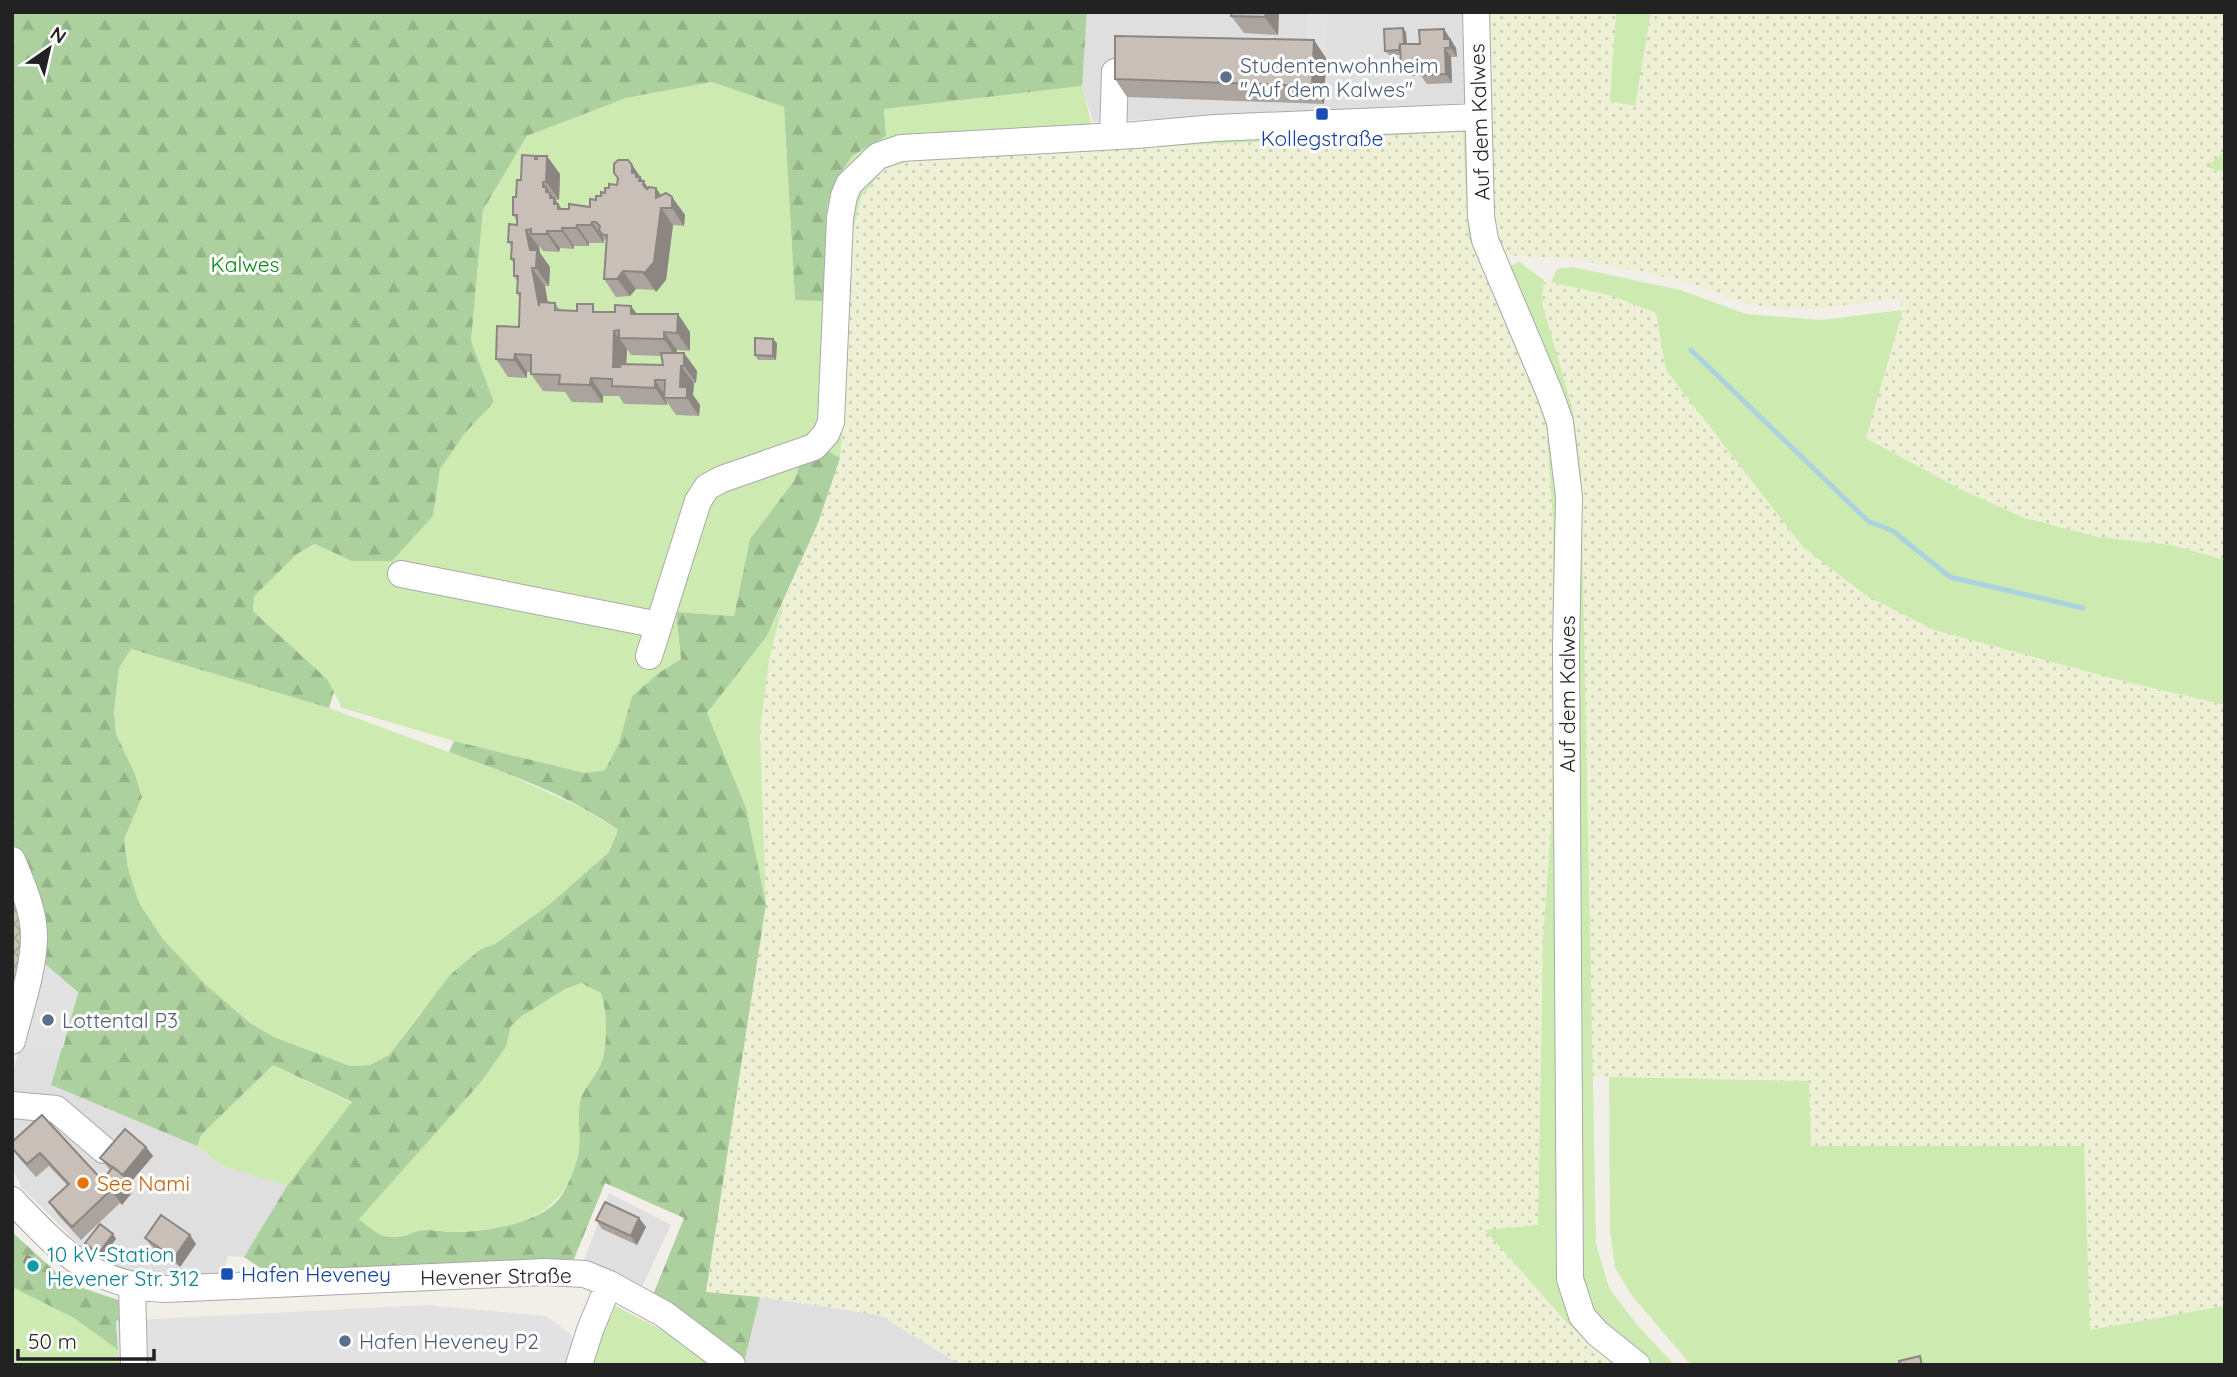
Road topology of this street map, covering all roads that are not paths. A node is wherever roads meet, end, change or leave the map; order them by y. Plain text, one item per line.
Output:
1 (1476, 12) edge
2 (1115, 72) edge
3 (1477, 117) junction
4 (1113, 136) junction
5 (401, 574) dead end
6 (659, 625) junction
7 (649, 656) dead end
8 (12, 860) edge
9 (12, 1041) edge
10 (12, 1105) edge
11 (104, 1150) edge
12 (12, 1200) edge
13 (609, 1284) junction
14 (132, 1285) junction
15 (134, 1365) edge
16 (579, 1365) edge
17 (732, 1365) edge
18 (1637, 1365) edge

1 - 3 street, Auf dem Kalwes
2 - 4 street
3 - 4 street
3 - 18 street, Auf dem Kalwes
4 - 6 street
5 - 6 street
6 - 7 street
8 - 9 street
10 - 11 street
12 - 14 street, Hevener Straße
13 - 14 street, Hevener Straße
13 - 16 street
13 - 17 street, Hevener Straße
14 - 15 street

